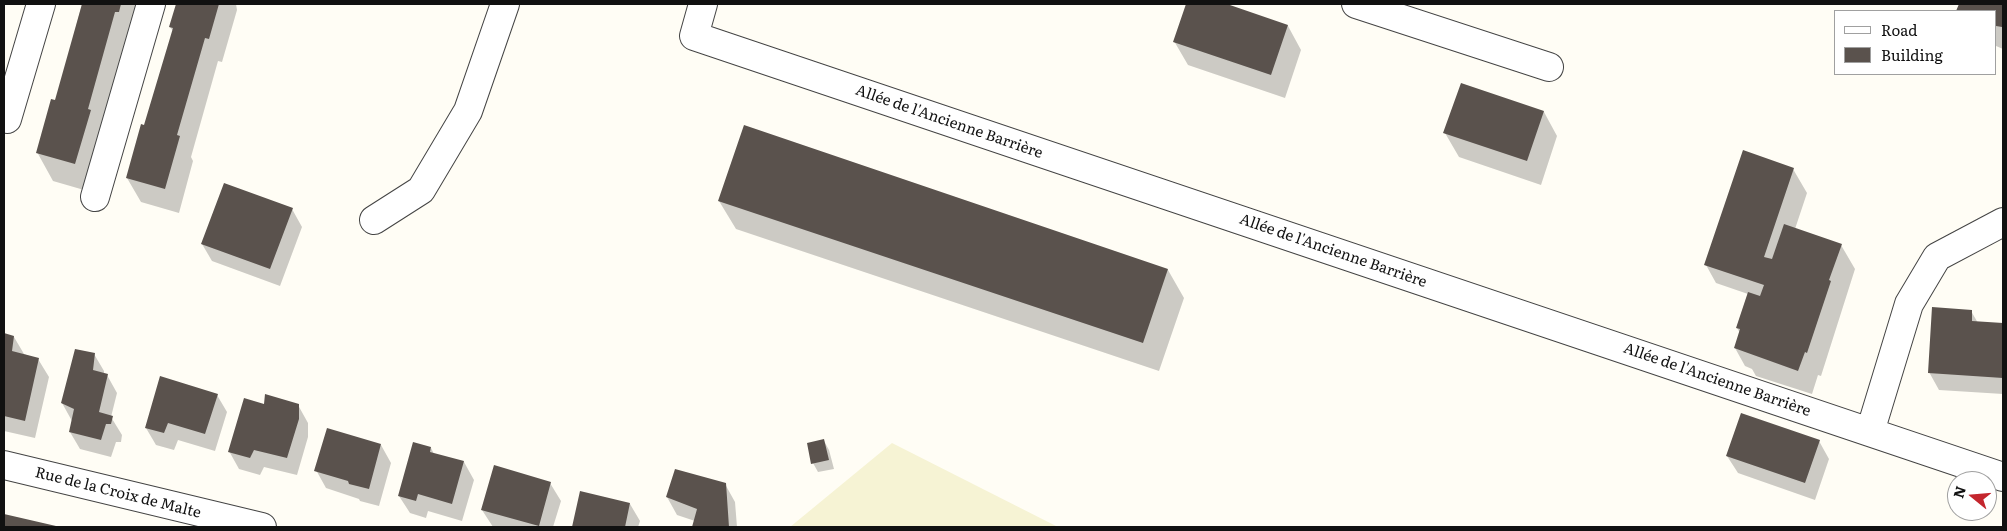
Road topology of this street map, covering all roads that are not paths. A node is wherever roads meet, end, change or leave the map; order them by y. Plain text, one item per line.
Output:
1 (42, 4) edge
2 (151, 4) edge
3 (505, 4) edge
4 (703, 4) edge
5 (1356, 4) edge
6 (1549, 67) dead end
7 (4, 118) edge
8 (95, 198) dead end
9 (374, 220) dead end
10 (2003, 222) edge
11 (1870, 432) junction
12 (4, 465) edge
13 (2003, 476) edge
14 (262, 527) edge

1 - 7 street
2 - 8 street
3 - 9 street
4 - 11 street, Allée de l'Ancienne Barrière
5 - 6 street
10 - 11 street
11 - 13 street, Allée de l'Ancienne Barrière
12 - 14 street, Rue de la Croix de Malte

